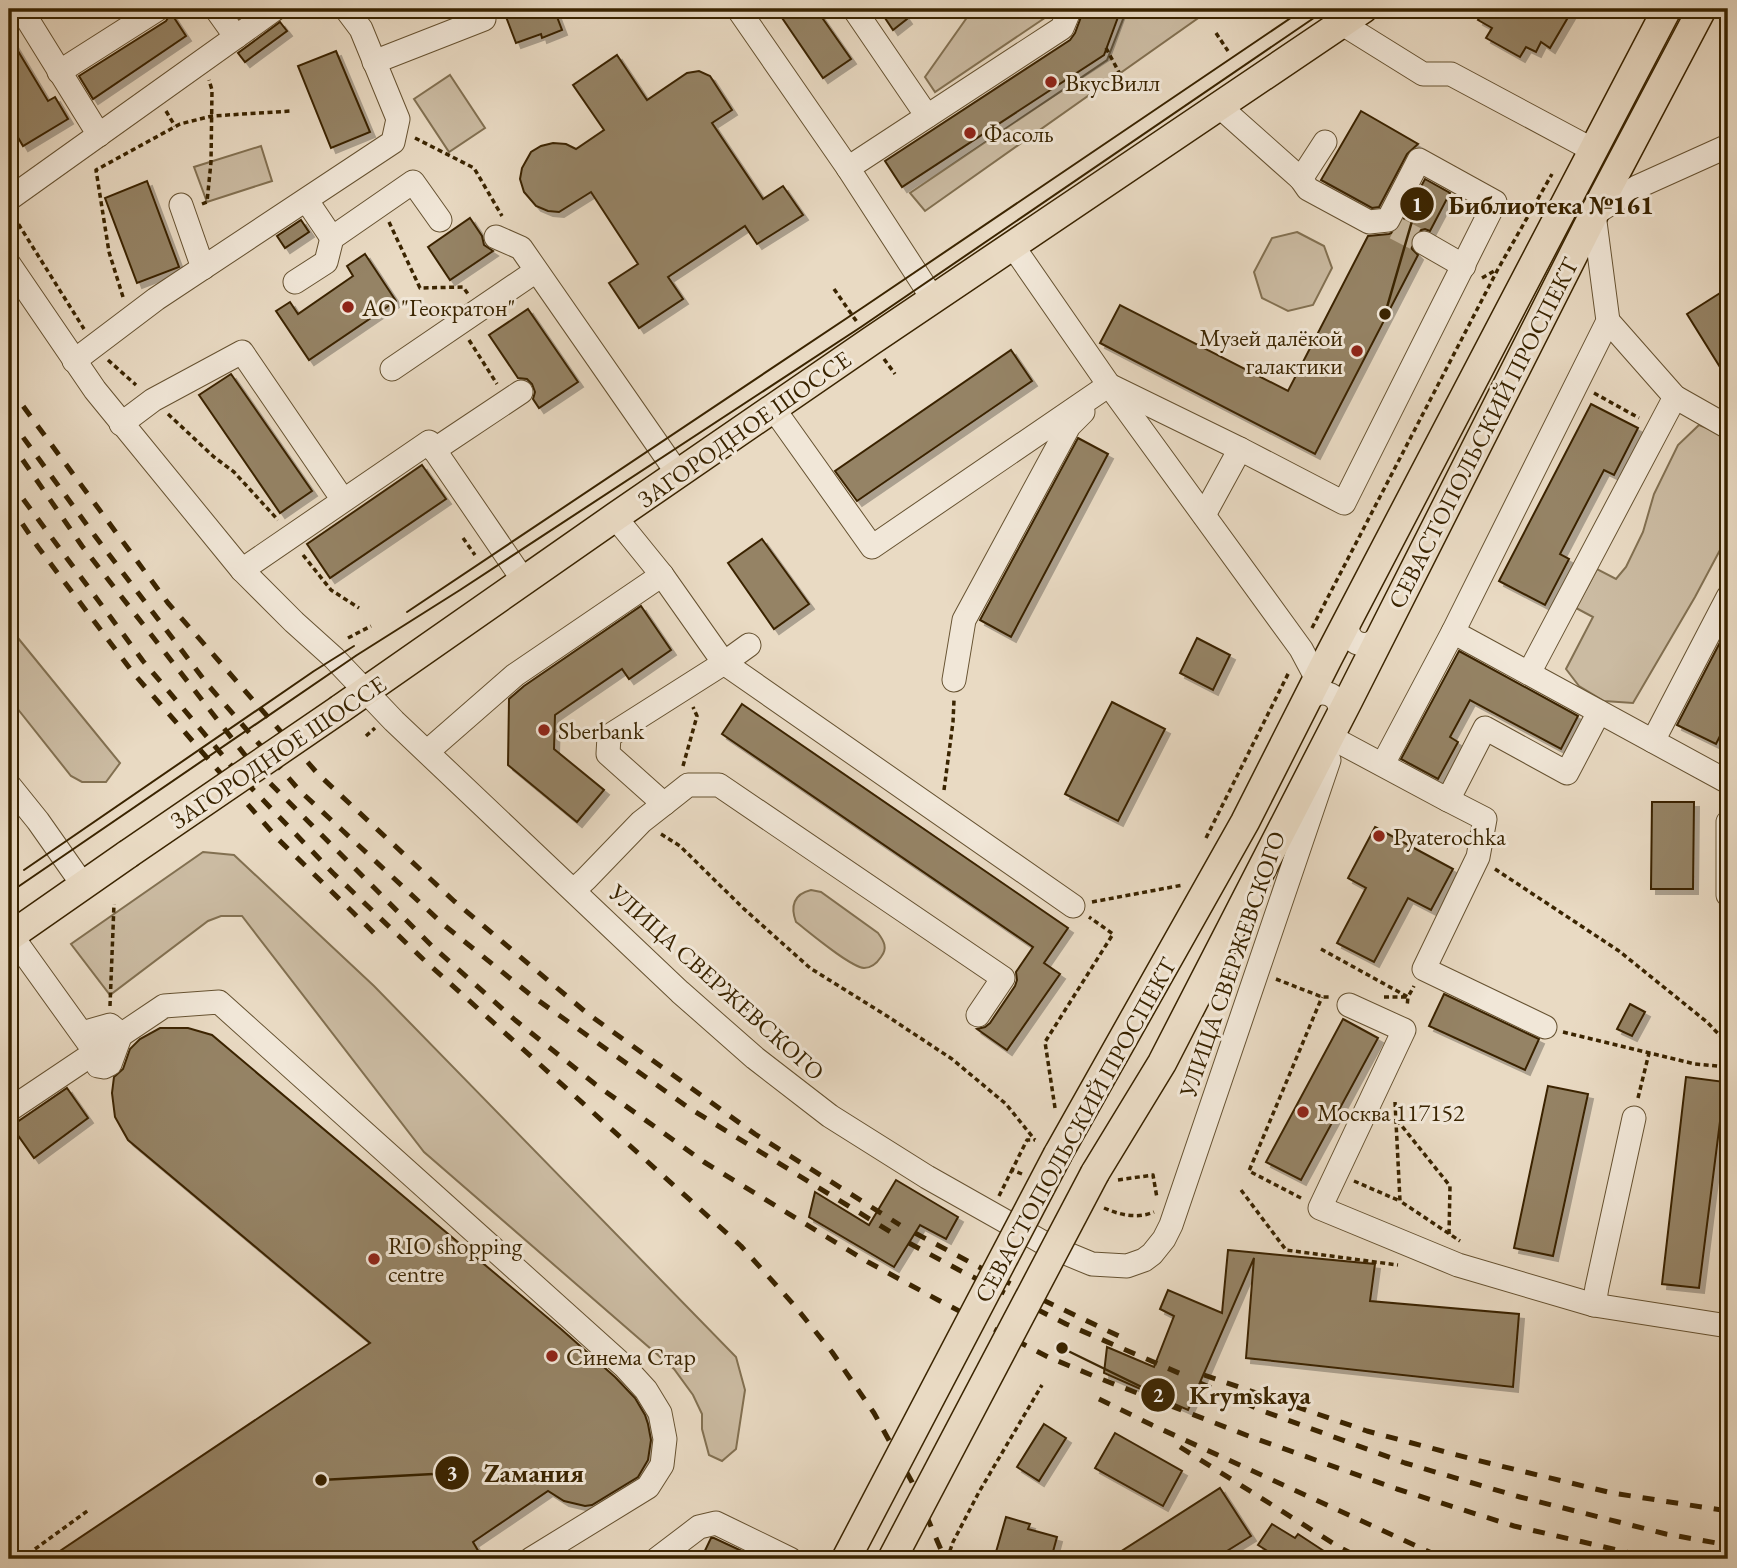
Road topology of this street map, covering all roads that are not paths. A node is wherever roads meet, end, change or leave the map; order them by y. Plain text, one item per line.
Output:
1 (21, 9) edge
2 (158, 9) edge
3 (216, 9) edge
4 (275, 9) edge
5 (346, 9) edge
6 (480, 9) edge
7 (738, 9) edge
8 (854, 9) edge
9 (1070, 9) edge
10 (1667, 9) edge
11 (1702, 9) edge
12 (1347, 15) edge
13 (236, 37) junction
14 (374, 62) junction
15 (60, 72) junction
16 (1219, 106) junction
17 (927, 116) junction
18 (99, 135) junction
19 (1325, 142) dead end
20 (1728, 146) edge
21 (1593, 150) junction
22 (848, 168) junction
23 (1301, 179) junction
24 (9, 199) edge
25 (307, 201) junction
26 (181, 205) dead end
27 (1594, 214) junction
28 (440, 220) dead end
29 (496, 237) dead end
30 (332, 238) junction
31 (1424, 243) tunnel mouth
32 (1012, 245) junction
33 (9, 264) edge
34 (1464, 266) junction
35 (203, 268) junction
36 (536, 271) junction
37 (295, 282) dead end
38 (933, 299) junction
39 (1608, 321) junction
40 (74, 361) junction
41 (392, 369) dead end
42 (1110, 385) junction
43 (514, 397) road end
44 (1675, 397) junction
45 (773, 408) junction
46 (121, 424) junction
47 (1728, 427) edge
48 (1240, 449) junction
49 (434, 450) junction
50 (678, 474) junction
51 (344, 500) junction
52 (1204, 515) junction
53 (615, 517) junction
54 (242, 570) junction
55 (662, 575) junction
56 (524, 581) junction
57 (1728, 597) edge
58 (1349, 619) junction
59 (1453, 632) junction
60 (1381, 635) junction
61 (749, 645) dead end
62 (724, 663) junction
63 (1529, 673) junction
64 (954, 680) road end
65 (1312, 691) junction
66 (367, 692) junction
67 (1599, 712) junction
68 (1341, 720) junction
69 (1653, 741) junction
70 (428, 751) junction
71 (1383, 764) junction
72 (1728, 782) edge
73 (9, 785) edge
74 (1448, 800) junction
75 (664, 804) junction
76 (1728, 822) edge
77 (83, 885) junction
78 (574, 890) junction
79 (1728, 895) edge
80 (1073, 906) road end
81 (10, 936) edge
82 (1349, 1004) dead end
83 (978, 1015) dead end
84 (1545, 1027) road end
85 (82, 1033) junction
86 (121, 1034) junction
87 (95, 1052) junction
88 (9, 1110) edge
89 (1634, 1118) road end
90 (1594, 1305) junction
91 (1728, 1326) edge
92 (699, 1527) junction
93 (531, 1559) edge
94 (657, 1559) edge
95 (683, 1559) edge
96 (789, 1559) edge
97 (846, 1559) edge
98 (892, 1559) edge

1 - 15 street
2 - 15 street
3 - 13 street
4 - 13 street
5 - 14 street
6 - 14 street
7 - 22 street
8 - 17 street
9 - 17 street
10 - 21 main road, СЕВАСТОПОЛЬСКИЙ ПРОСПЕКТ
11 - 27 main road, СЕВАСТОПОЛЬСКИЙ ПРОСПЕКТ
12 - 16 main road, ЗАГОРОДНОЕ ШОССЕ
12 - 21 street
13 - 18 street
14 - 25 street
15 - 18 street
16 - 23 street
16 - 32 main road, ЗАГОРОДНОЕ ШОССЕ
17 - 22 street
18 - 24 street
19 - 23 street
20 - 27 street
21 - 58 main road, СЕВАСТОПОЛЬСКИЙ ПРОСПЕКТ
22 - 38 street
23 - 34 street
25 - 30 street
25 - 35 street
26 - 35 street
27 - 39 street
27 - 60 main road, СЕВАСТОПОЛЬСКИЙ ПРОСПЕКТ
28 - 30 street
29 - 36 street
30 - 37 street
31 - 34 street
32 - 38 main road, ЗАГОРОДНОЕ ШОССЕ
32 - 42 street
33 - 40 street, УЛИЦА СВЕРЖЕВСКОГО
34 - 48 street
35 - 40 street
36 - 41 street
36 - 50 street
38 - 45 main road, ЗАГОРОДНОЕ ШОССЕ
39 - 44 street
39 - 59 street
40 - 46 street, УЛИЦА СВЕРЖЕВСКОГО
42 - 45 street
42 - 48 street
42 - 52 street
42 - 64 street
43 - 49 street
44 - 47 street
44 - 63 street
45 - 50 main road, ЗАГОРОДНОЕ ШОССЕ
46 - 51 street
46 - 54 street, УЛИЦА СВЕРЖЕВСКОГО
48 - 52 street
49 - 51 street
49 - 56 street
50 - 53 main road, ЗАГОРОДНОЕ ШОССЕ
51 - 54 street
52 - 65 street
53 - 55 street
53 - 56 main road, ЗАГОРОДНОЕ ШОССЕ
54 - 66 street, УЛИЦА СВЕРЖЕВСКОГО
55 - 62 street
55 - 70 street
56 - 66 main road, ЗАГОРОДНОЕ ШОССЕ
57 - 69 street
58 - 60 street, СЕВАСТОПОЛЬСКИЙ ПРОСПЕКТ
58 - 65 main road, СЕВАСТОПОЛЬСКИЙ ПРОСПЕКТ
59 - 63 street
59 - 71 street
60 - 68 main road, СЕВАСТОПОЛЬСКИЙ ПРОСПЕКТ
61 - 62 street
62 - 75 street
62 - 80 street
63 - 67 street
65 - 68 street
65 - 97 main road, СЕВАСТОПОЛЬСКИЙ ПРОСПЕКТ, bridge
66 - 70 street, УЛИЦА СВЕРЖЕВСКОГО
66 - 77 main road, ЗАГОРОДНОЕ ШОССЕ, bridge
67 - 69 street
67 - 74 street
68 - 71 street
68 - 78 street, УЛИЦА СВЕРЖЕВСКОГО
68 - 98 main road, СЕВАСТОПОЛЬСКИЙ ПРОСПЕКТ, bridge
69 - 72 street
70 - 78 street, УЛИЦА СВЕРЖЕВСКОГО
71 - 74 street
73 - 77 street
74 - 84 street
75 - 78 street
75 - 83 street
76 - 79 street
77 - 81 main road, ЗАГОРОДНОЕ ШОССЕ
81 - 85 street
82 - 90 street
85 - 86 street
85 - 87 street
86 - 87 street
86 - 93 street
87 - 88 street
89 - 90 street
90 - 91 street
92 - 94 street
92 - 95 street
92 - 96 street

